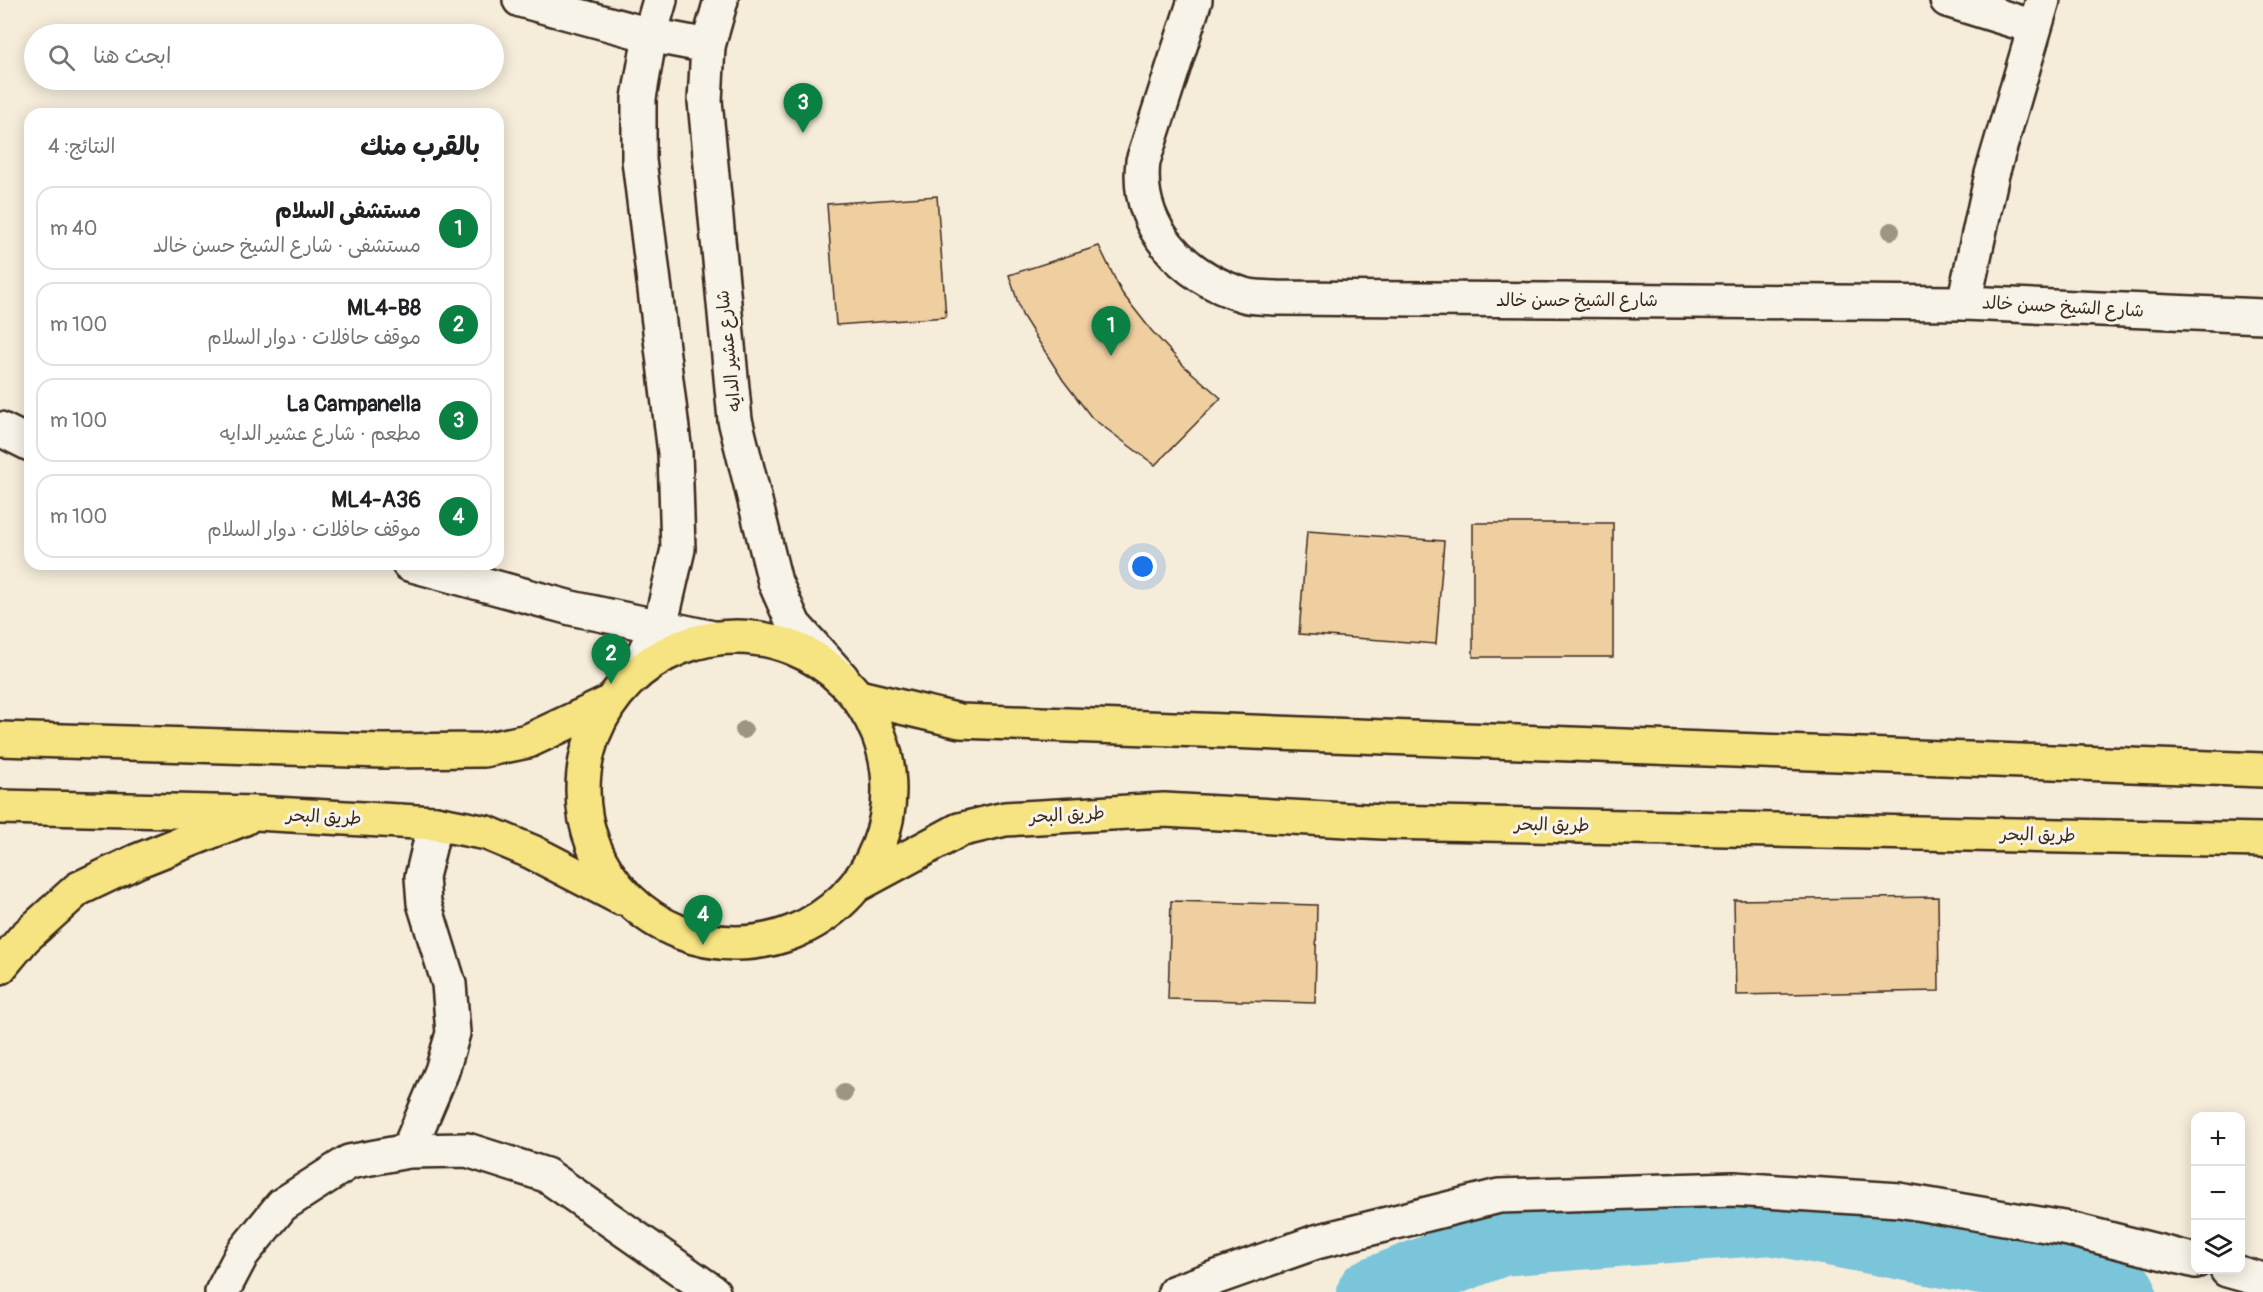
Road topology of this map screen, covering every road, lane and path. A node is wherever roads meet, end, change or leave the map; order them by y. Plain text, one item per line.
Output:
1 (520, 0) edge
2 (660, 0) edge
3 (721, 0) edge
4 (1195, 0) edge
5 (1947, 0) edge
6 (2038, 14) edge
7 (650, 35) junction
8 (708, 46) junction
9 (1964, 303) junction
10 (2263, 316) edge
11 (0, 429) edge
12 (24, 441) edge
13 (431, 570) edge
14 (658, 626) junction
15 (713, 638) junction
16 (633, 676) junction
17 (850, 688) junction
18 (609, 703) junction
19 (0, 739) edge
20 (2263, 770) edge
21 (0, 807) edge
22 (256, 813) junction
23 (435, 823) junction
24 (2263, 840) edge
25 (857, 885) junction
26 (631, 903) junction
27 (0, 967) edge
28 (408, 1151) junction
29 (2191, 1260) edge
30 (2243, 1274) edge
31 (2263, 1280) edge
32 (222, 1292) edge
33 (713, 1292) edge
34 (1175, 1292) edge

1 - 7 street
2 - 7 street
3 - 8 street, شارع عشير الدايه
4 - 9 street, شارع الشيخ حسن خالد
5 - 6 street
6 - 9 street
7 - 8 street
7 - 14 street
8 - 17 street, شارع عشير الدايه
9 - 10 street, شارع الشيخ حسن خالد
11 - 12 street
13 - 14 street
14 - 15 street
14 - 16 street
15 - 16 highway
15 - 17 highway
16 - 18 highway
17 - 20 highway
17 - 25 highway
18 - 19 highway
18 - 26 highway
21 - 22 highway, طريق البحر
22 - 23 highway, طريق البحر
22 - 27 highway
23 - 26 highway, طريق البحر
23 - 28 street
24 - 25 highway, طريق البحر
25 - 26 highway
28 - 32 street
28 - 33 street
29 - 34 street
30 - 31 street

